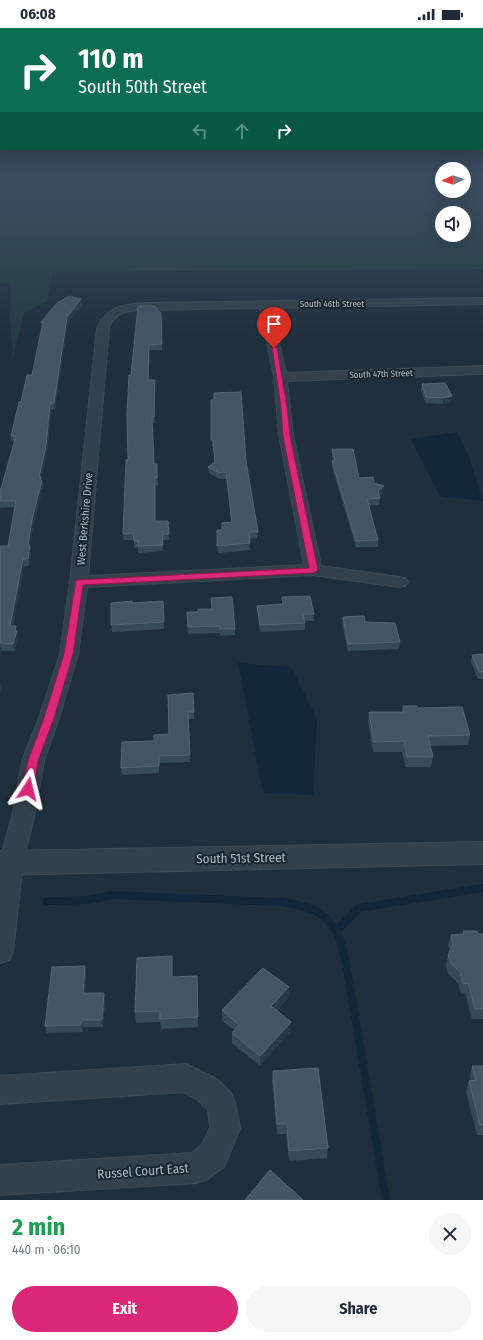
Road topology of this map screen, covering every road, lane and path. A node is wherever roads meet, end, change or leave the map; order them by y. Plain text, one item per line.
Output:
1 (483, 301) edge
2 (265, 304) junction
3 (111, 314) joint
4 (483, 370) edge
5 (280, 377) junction
6 (314, 570) junction
7 (79, 582) junction
8 (399, 582) dead end
9 (483, 854) edge
10 (6, 863) edge
11 (0, 952) edge
12 (0, 1090) edge
13 (0, 1180) edge

1 - 2 street, South 46th Street
2 - 3 street, South 46th Street
2 - 5 street
3 - 7 street, West Berkshire Drive
4 - 5 street, South 47th Street
5 - 6 street
6 - 7 street
6 - 8 street
7 - 10 street, West Berkshire Drive
9 - 10 street, South 51st Street
10 - 11 street, West Berkshire Drive
12 - 13 street, Russel Court East

